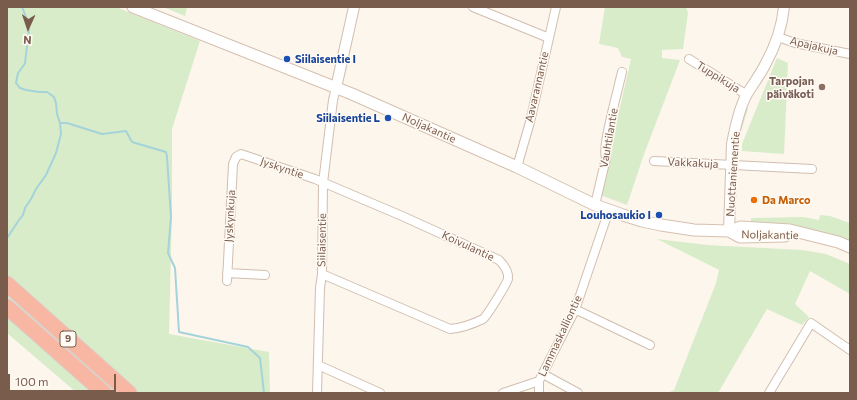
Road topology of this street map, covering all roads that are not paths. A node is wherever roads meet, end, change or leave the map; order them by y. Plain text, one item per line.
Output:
1 (133, 7) edge
2 (354, 7) edge
3 (473, 7) edge
4 (556, 7) edge
5 (784, 7) edge
6 (778, 37) junction
7 (549, 38) junction
8 (850, 54) edge
9 (689, 59) dead end
10 (622, 72) dead end
11 (336, 88) junction
12 (746, 94) junction
13 (241, 154) joint
14 (654, 161) dead end
15 (732, 166) junction
16 (517, 167) junction
17 (812, 169) dead end
18 (323, 183) junction
19 (595, 205) junction
20 (609, 210) junction
21 (729, 231) junction
22 (850, 247) edge
23 (322, 274) junction
24 (265, 275) dead end
25 (7, 284) edge
26 (7, 307) edge
27 (575, 310) junction
28 (650, 345) dead end
29 (850, 350) edge
30 (318, 365) junction
31 (541, 377) junction
32 (104, 393) edge
33 (129, 393) edge
34 (317, 393) edge
35 (380, 393) edge
36 (503, 393) edge
37 (539, 393) edge
38 (578, 393) edge
39 (769, 393) edge

1 - 11 main road, Noljakantie
2 - 11 street
3 - 7 street
4 - 7 street, Aavarannantie
5 - 6 street, Nuottaniementie
6 - 8 street, Apajakuja
6 - 12 street, Nuottaniementie
7 - 16 street, Aavarannantie
9 - 12 street, Tuppikuja
10 - 19 street, Vauhtilantie
11 - 16 main road, Noljakantie
11 - 18 street, Siilaisentie
12 - 15 street, Nuottaniementie
13 - 18 street, Jyskyntie
13 - 24 street, Jyskynkuja
14 - 15 street, Vakkakuja
15 - 17 street, Vakkakuja
15 - 21 street, Nuottaniementie
16 - 19 main road, Noljakantie
18 - 23 street, Siilaisentie
18 - 23 street, Koivulantie
19 - 20 main road, Noljakantie
20 - 21 main road, Noljakantie
20 - 27 street, Lammaskalliontie
21 - 22 main road, Noljakantie
23 - 30 street, Siilaisentie
25 - 33 highway, 9
26 - 32 highway, 9
27 - 28 street
27 - 31 street, Lammaskalliontie
29 - 39 street
30 - 34 street, Siilaisentie
30 - 35 street
31 - 36 street, Lammaskalliontie
31 - 37 street
31 - 38 street

